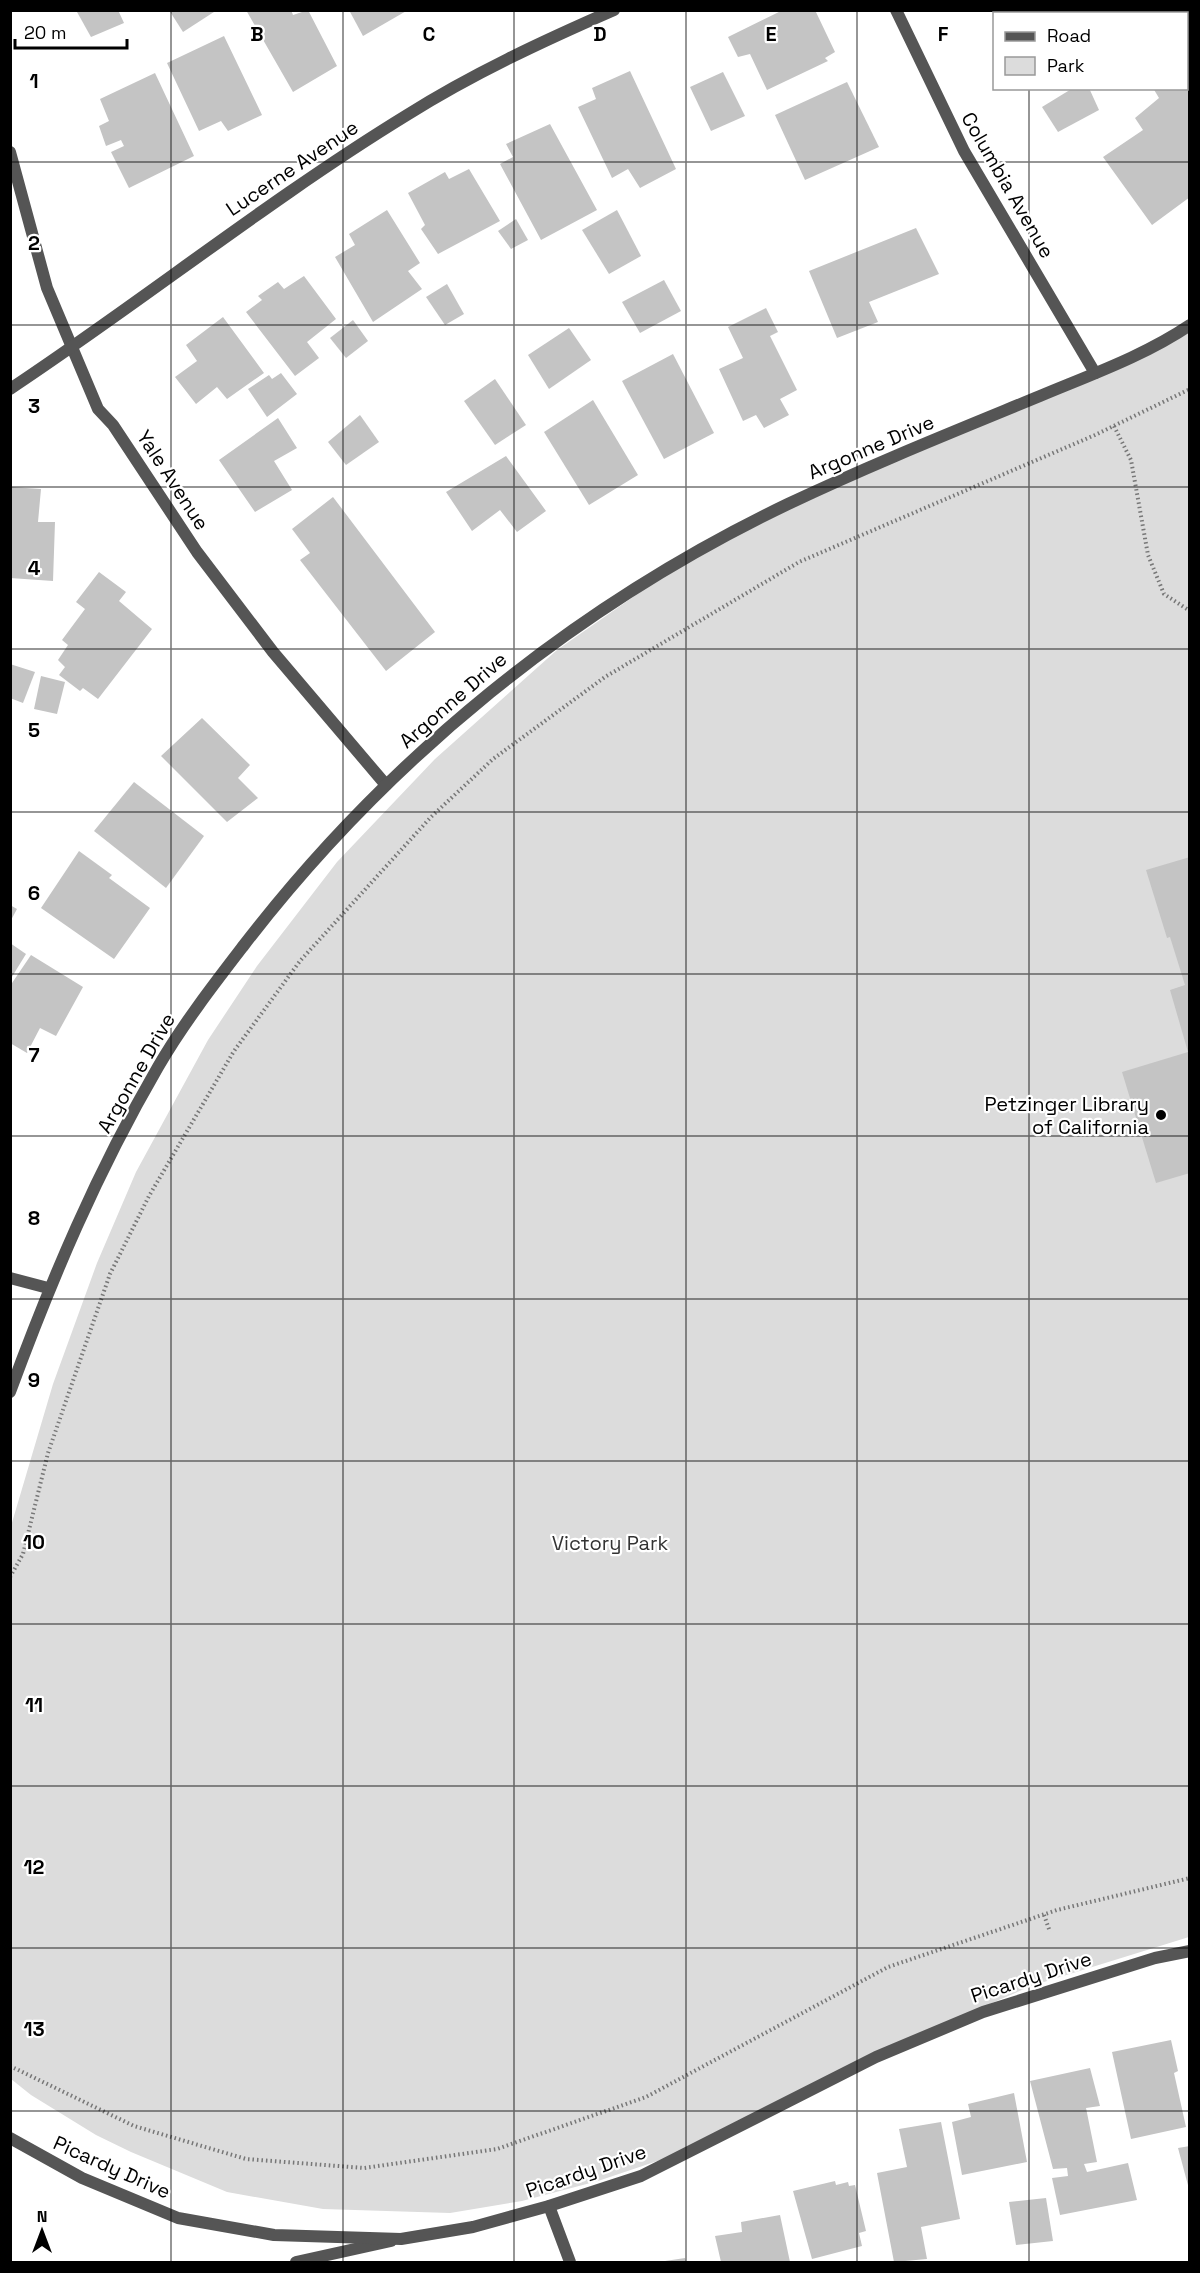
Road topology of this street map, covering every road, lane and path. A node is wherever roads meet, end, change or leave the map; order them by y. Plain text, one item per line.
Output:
1 (614, 10) edge
2 (896, 10) edge
3 (10, 152) edge
4 (1190, 325) edge
5 (72, 348) junction
6 (1095, 373) junction
7 (10, 389) edge
8 (1190, 389) edge
9 (1114, 426) junction
10 (1190, 611) edge
11 (386, 785) junction
12 (10, 1278) edge
13 (48, 1288) junction
14 (10, 1392) edge
15 (10, 1577) edge
16 (1190, 1878) edge
17 (1044, 1915) junction
18 (1050, 1932) dead end
19 (1190, 1951) edge
20 (10, 2066) edge
21 (10, 2138) edge
22 (549, 2206) junction
23 (401, 2239) junction
24 (296, 2262) edge
25 (570, 2262) edge

1 - 5 street, Lucerne Avenue
2 - 6 street, Columbia Avenue
3 - 5 street, Yale Avenue
4 - 6 street, Argonne Drive
5 - 7 street, Lucerne Avenue
5 - 11 street, Yale Avenue
6 - 11 street, Argonne Drive
8 - 9 path
9 - 10 path
9 - 15 path
11 - 13 street, Argonne Drive
12 - 13 street
13 - 14 street, Argonne Drive
16 - 17 path
17 - 18 path
17 - 20 path
19 - 22 street, Picardy Drive
21 - 23 street, Picardy Drive
22 - 23 street, Picardy Drive
22 - 25 street
23 - 24 street

